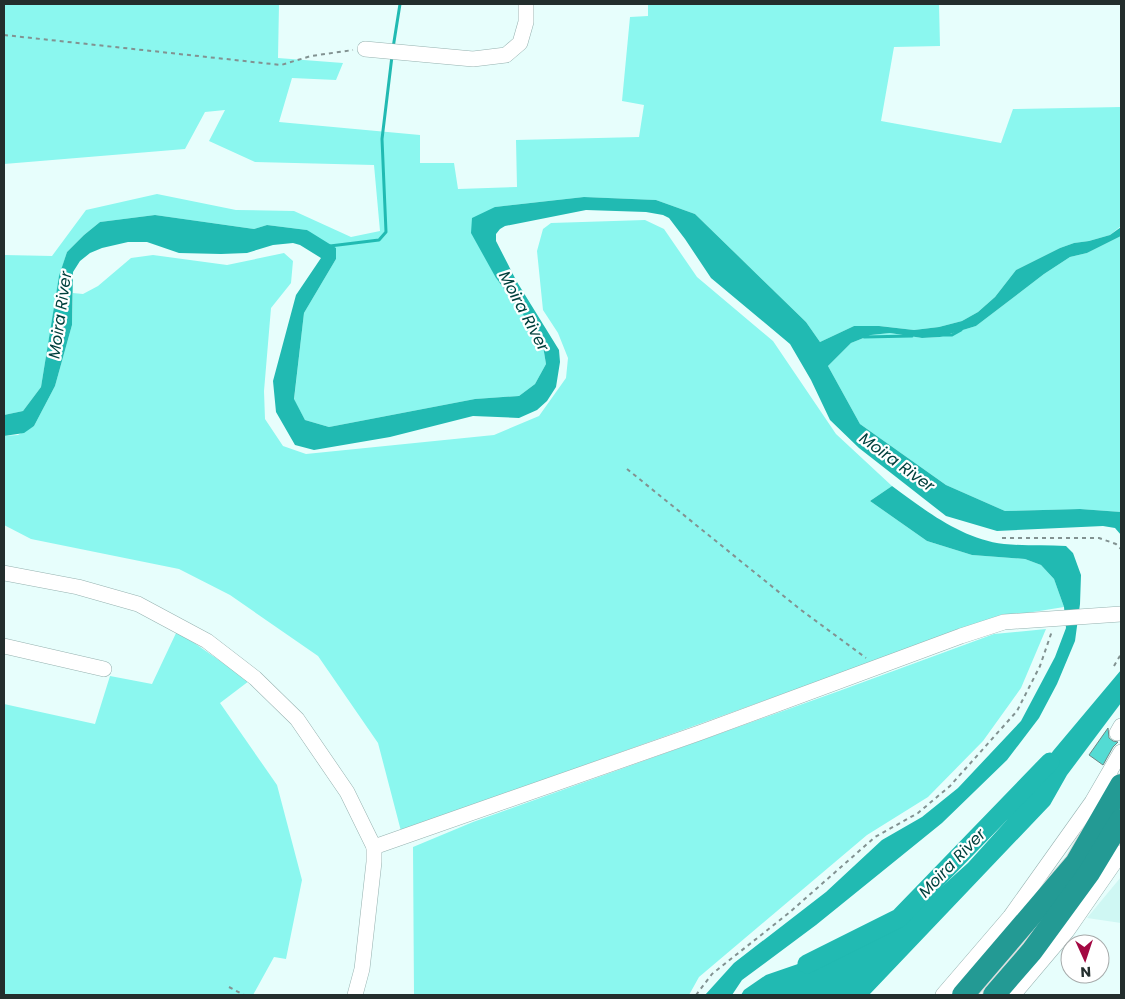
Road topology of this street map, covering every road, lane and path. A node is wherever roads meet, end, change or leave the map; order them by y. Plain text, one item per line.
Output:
1 (526, 4) edge
2 (4, 35) edge
3 (365, 49) joint
4 (627, 469) dead end
5 (1002, 538) dead end
6 (1121, 549) edge
7 (4, 573) edge
8 (1121, 614) edge
9 (1056, 619) junction
10 (4, 646) edge
11 (1121, 654) edge
12 (1114, 666) dead end
13 (878, 667) junction
14 (104, 669) dead end
15 (1121, 752) edge
16 (1121, 785) edge
17 (1121, 820) edge
18 (374, 847) junction
19 (1121, 853) edge
20 (229, 987) dead end
21 (244, 995) edge
22 (354, 995) edge
23 (696, 995) edge
24 (944, 995) edge
25 (963, 995) edge
26 (994, 995) edge
27 (1012, 995) edge

1 - 3 street
2 - 3 path
4 - 13 path
5 - 6 path
7 - 18 street
8 - 9 street
9 - 13 street
9 - 23 path
10 - 14 street
11 - 12 path
13 - 18 street
15 - 24 street
16 - 25 highway
17 - 26 highway
18 - 22 street
19 - 27 street
20 - 21 path

